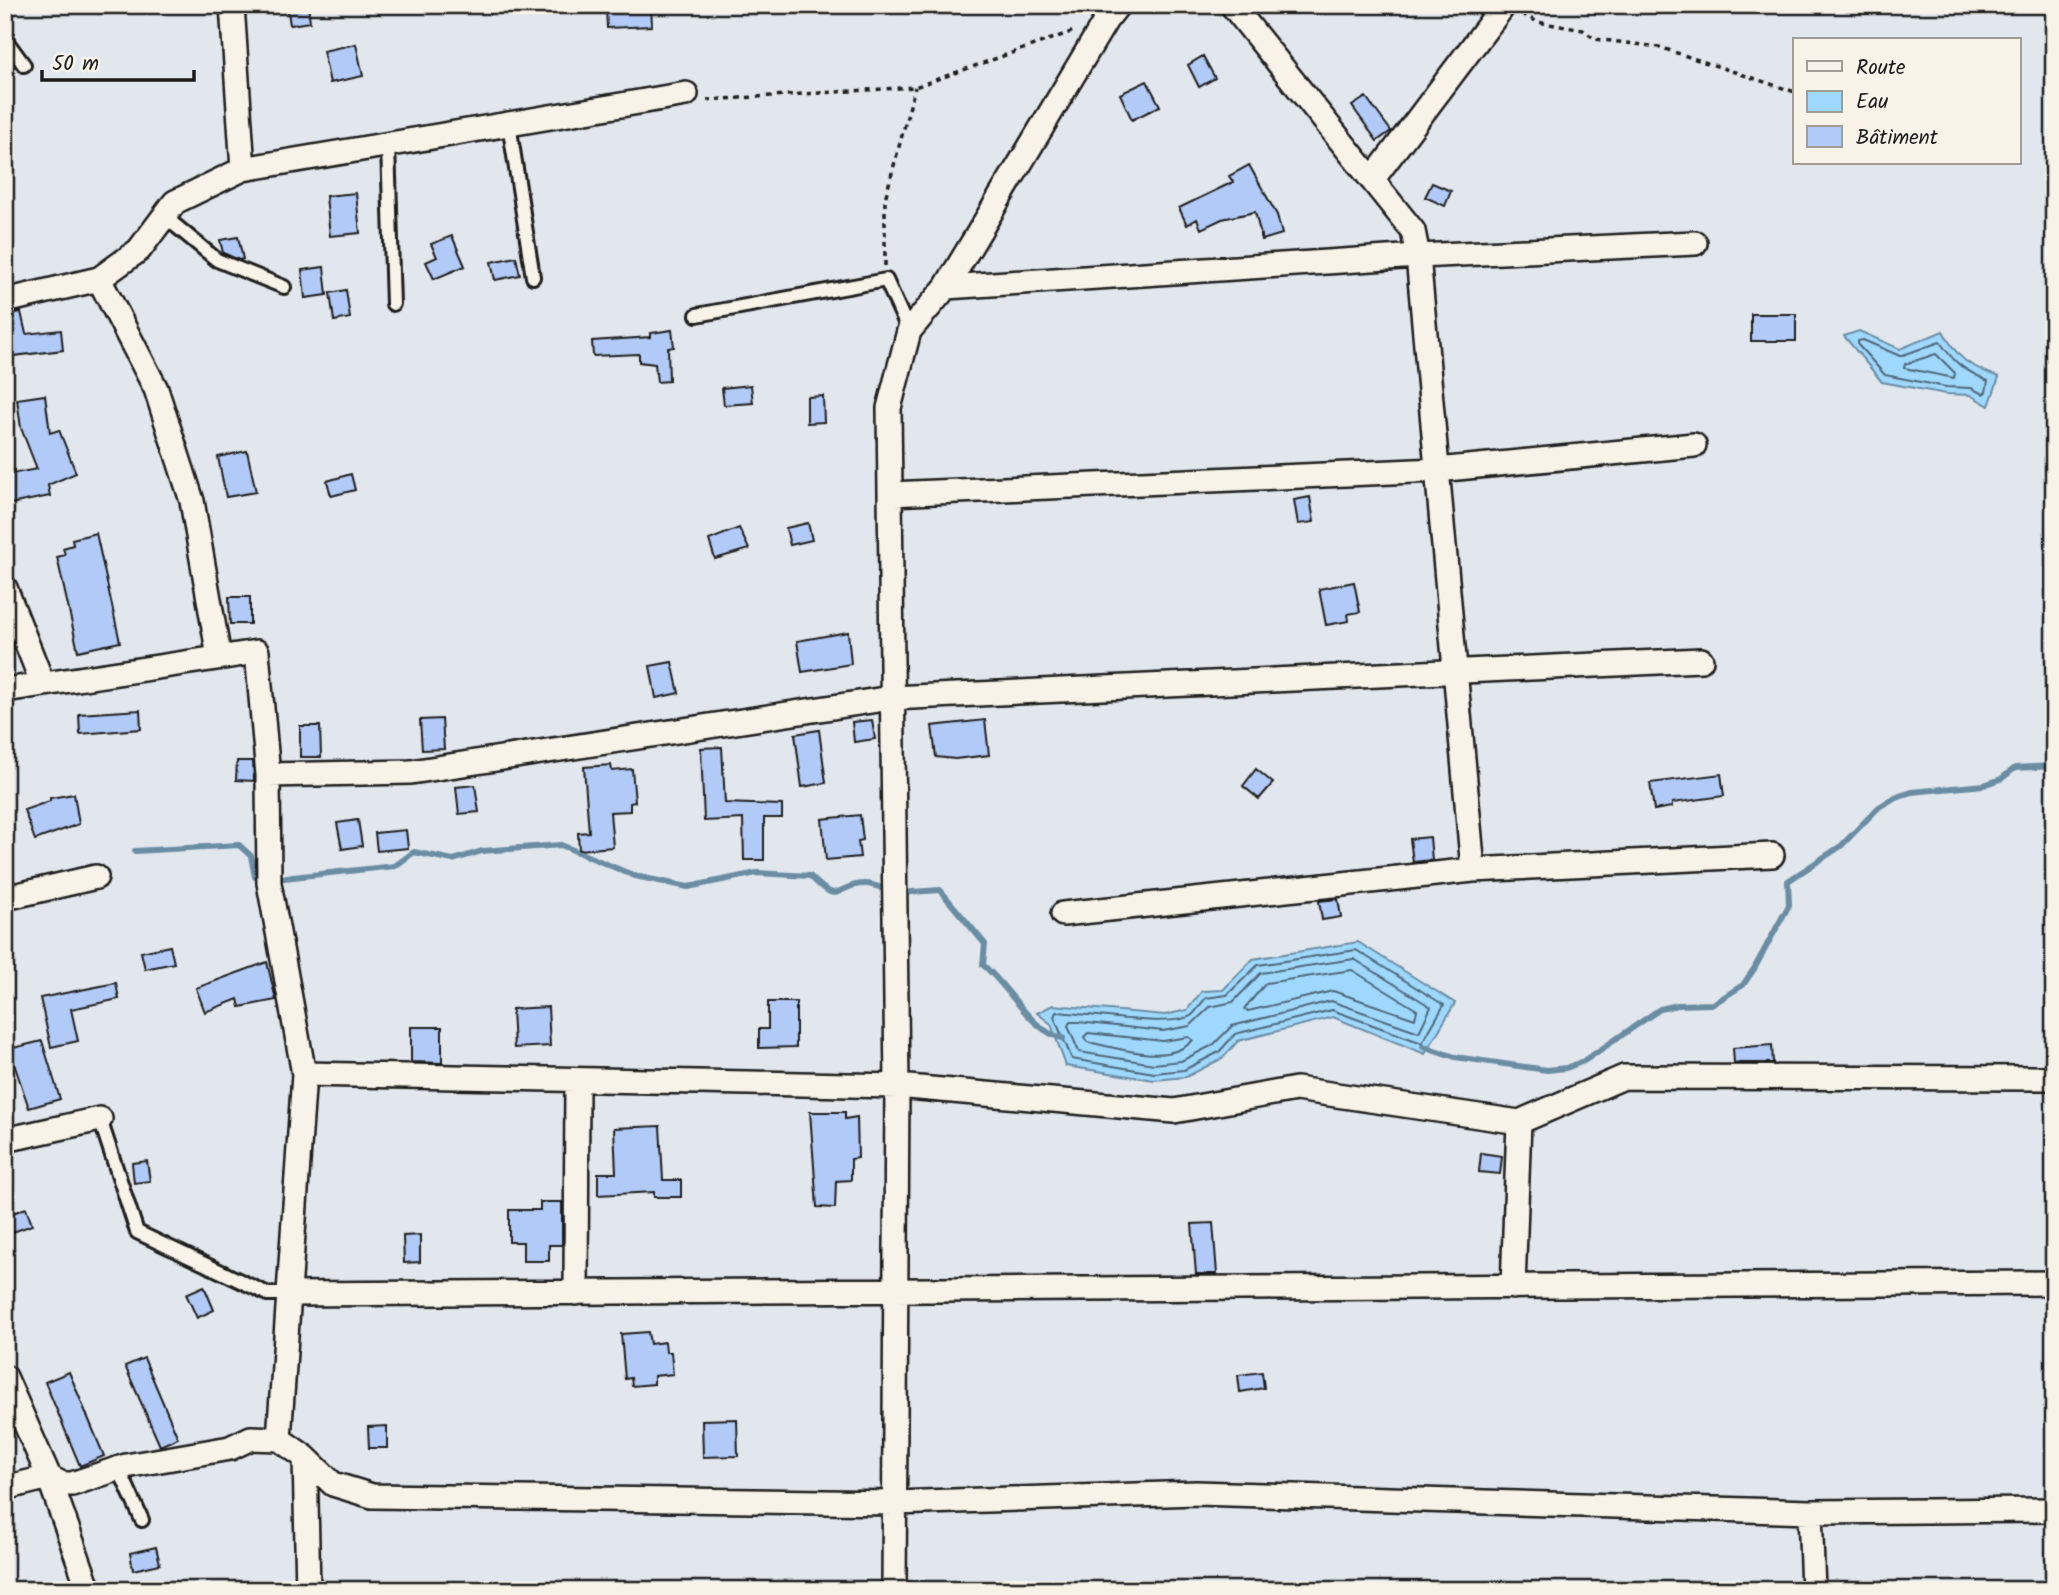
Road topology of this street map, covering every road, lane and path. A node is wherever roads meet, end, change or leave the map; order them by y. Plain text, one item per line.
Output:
1 (232, 5) edge
2 (1232, 5) edge
3 (1504, 6) edge
4 (1112, 13) edge
5 (5, 39) edge
6 (24, 65) dead end
7 (915, 87) junction
8 (1793, 91) edge
9 (686, 94) joint
10 (509, 124) junction
11 (388, 145) junction
12 (243, 169) junction
13 (1372, 180) junction
14 (164, 216) junction
15 (1695, 243) dead end
16 (1418, 257) junction
17 (533, 277) dead end
18 (99, 279) junction
19 (886, 280) junction
20 (284, 286) dead end
21 (946, 287) junction
22 (5, 301) edge
23 (393, 304) dead end
24 (697, 315) dead end
25 (909, 331) junction
26 (1694, 445) dead end
27 (1437, 470) junction
28 (890, 494) junction
29 (5, 588) edge
30 (219, 657) junction
31 (1701, 660) dead end
32 (1455, 670) junction
33 (42, 682) junction
34 (5, 690) edge
35 (891, 698) junction
36 (268, 775) junction
37 (1772, 855) dead end
38 (1474, 870) junction
39 (96, 877) dead end
40 (5, 898) edge
41 (1063, 914) dead end
42 (304, 1074) junction
43 (2054, 1078) edge
44 (577, 1080) junction
45 (897, 1086) junction
46 (100, 1119) joint
47 (1519, 1122) junction
48 (5, 1140) edge
49 (2054, 1283) edge
50 (1513, 1287) junction
51 (895, 1291) junction
52 (576, 1293) junction
53 (291, 1294) junction
54 (5, 1377) edge
55 (279, 1439) junction
56 (305, 1457) junction
57 (119, 1469) junction
58 (48, 1477) junction
59 (5, 1488) edge
60 (894, 1503) junction
61 (2054, 1510) edge
62 (1810, 1512) junction
63 (142, 1520) dead end
64 (89, 1590) edge
65 (308, 1590) edge
66 (894, 1590) edge
67 (1813, 1590) edge

1 - 12 street
2 - 13 street
3 - 8 path
3 - 13 street
4 - 7 path
4 - 21 street
5 - 6 lane
7 - 9 path
7 - 19 path
9 - 10 street
10 - 11 street
10 - 17 lane
11 - 12 street
11 - 23 lane
12 - 14 street
13 - 16 street
14 - 18 street
14 - 20 lane
15 - 16 street
16 - 21 street
16 - 27 street
18 - 22 street
18 - 30 street
19 - 24 lane
19 - 25 lane
21 - 25 street
25 - 28 street
26 - 27 street
27 - 28 street
27 - 32 street
28 - 35 street
29 - 33 street
30 - 33 street
30 - 36 street
31 - 32 street
32 - 35 street
32 - 38 street
33 - 34 street
35 - 36 street
35 - 45 street
36 - 42 street
37 - 38 street
38 - 41 street
39 - 40 street
42 - 44 street
42 - 53 street
43 - 47 street
44 - 45 street
44 - 52 street
45 - 47 street
45 - 51 street
46 - 48 street
46 - 53 lane
47 - 50 street
49 - 50 street
50 - 51 street
51 - 52 street
51 - 60 street
52 - 53 street
53 - 55 street
54 - 58 street
55 - 56 street
55 - 57 street
56 - 60 street
56 - 65 street
57 - 58 street
57 - 63 lane
58 - 59 street
58 - 64 street
60 - 62 street
60 - 66 street
61 - 62 street
62 - 67 street

